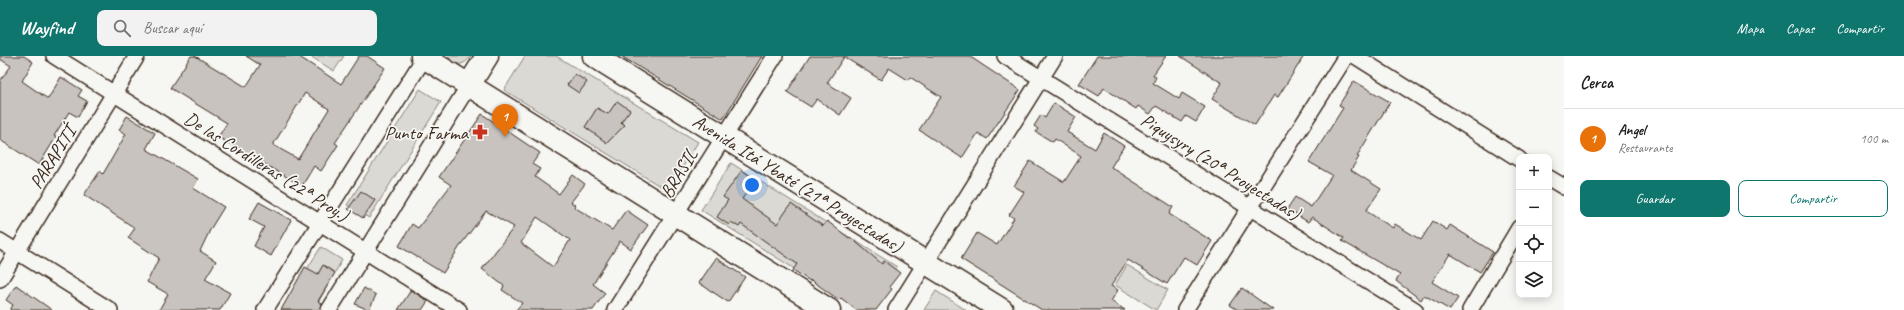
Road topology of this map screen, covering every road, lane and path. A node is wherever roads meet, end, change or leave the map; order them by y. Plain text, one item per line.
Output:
1 (54, 56) edge
2 (138, 56) edge
3 (487, 56) edge
4 (594, 56) edge
5 (775, 56) edge
6 (1006, 56) edge
7 (1055, 56) edge
8 (1346, 56) edge
9 (1355, 56) edge
10 (424, 57) edge
11 (1041, 78) junction
12 (469, 85) junction
13 (114, 94) junction
14 (724, 137) junction
15 (1516, 157) edge
16 (1552, 180) edge
17 (1564, 187) edge
18 (1250, 208) junction
19 (676, 215) junction
20 (320, 223) junction
21 (1516, 233) edge
22 (0, 241) edge
23 (366, 251) junction
24 (17, 252) junction
25 (925, 262) junction
26 (0, 279) edge
27 (110, 310) edge
28 (265, 310) edge
29 (329, 310) edge
30 (459, 310) edge
31 (615, 310) edge
32 (829, 310) edge
33 (896, 310) edge
34 (1002, 310) edge
35 (1185, 310) edge
36 (1415, 310) edge
37 (1470, 310) edge

1 - 13 street, De las Cordilleras (22ª Proy.)
2 - 13 street, PARAPITÍ
3 - 12 main road
4 - 14 main road, Avenida Itá Ybaté (21ª Proyectadas)
5 - 14 street, BRASIL
6 - 11 street, Piquysyry (20ª Proyectadas)
7 - 11 street
8 - 18 street
9 - 15 street
10 - 12 main road
10 - 20 street
11 - 18 street, Piquysyry (20ª Proyectadas)
11 - 25 street
12 - 19 main road
12 - 23 street
13 - 20 street, De las Cordilleras (22ª Proy.)
13 - 24 street, PARAPITÍ
14 - 19 street, BRASIL
14 - 25 main road, Avenida Itá Ybaté (21ª Proyectadas)
16 - 17 street
18 - 35 street
18 - 36 street, Piquysyry (20ª Proyectadas)
19 - 31 street, BRASIL
19 - 32 main road
20 - 23 street, De las Cordilleras (22ª Proy.)
20 - 28 street
21 - 37 street
22 - 24 street
23 - 29 street
23 - 30 street, De las Cordilleras (22ª Proy.)
24 - 26 street, PARAPITÍ
24 - 27 street
25 - 33 street
25 - 34 main road, Avenida Itá Ybaté (21ª Proyectadas)

